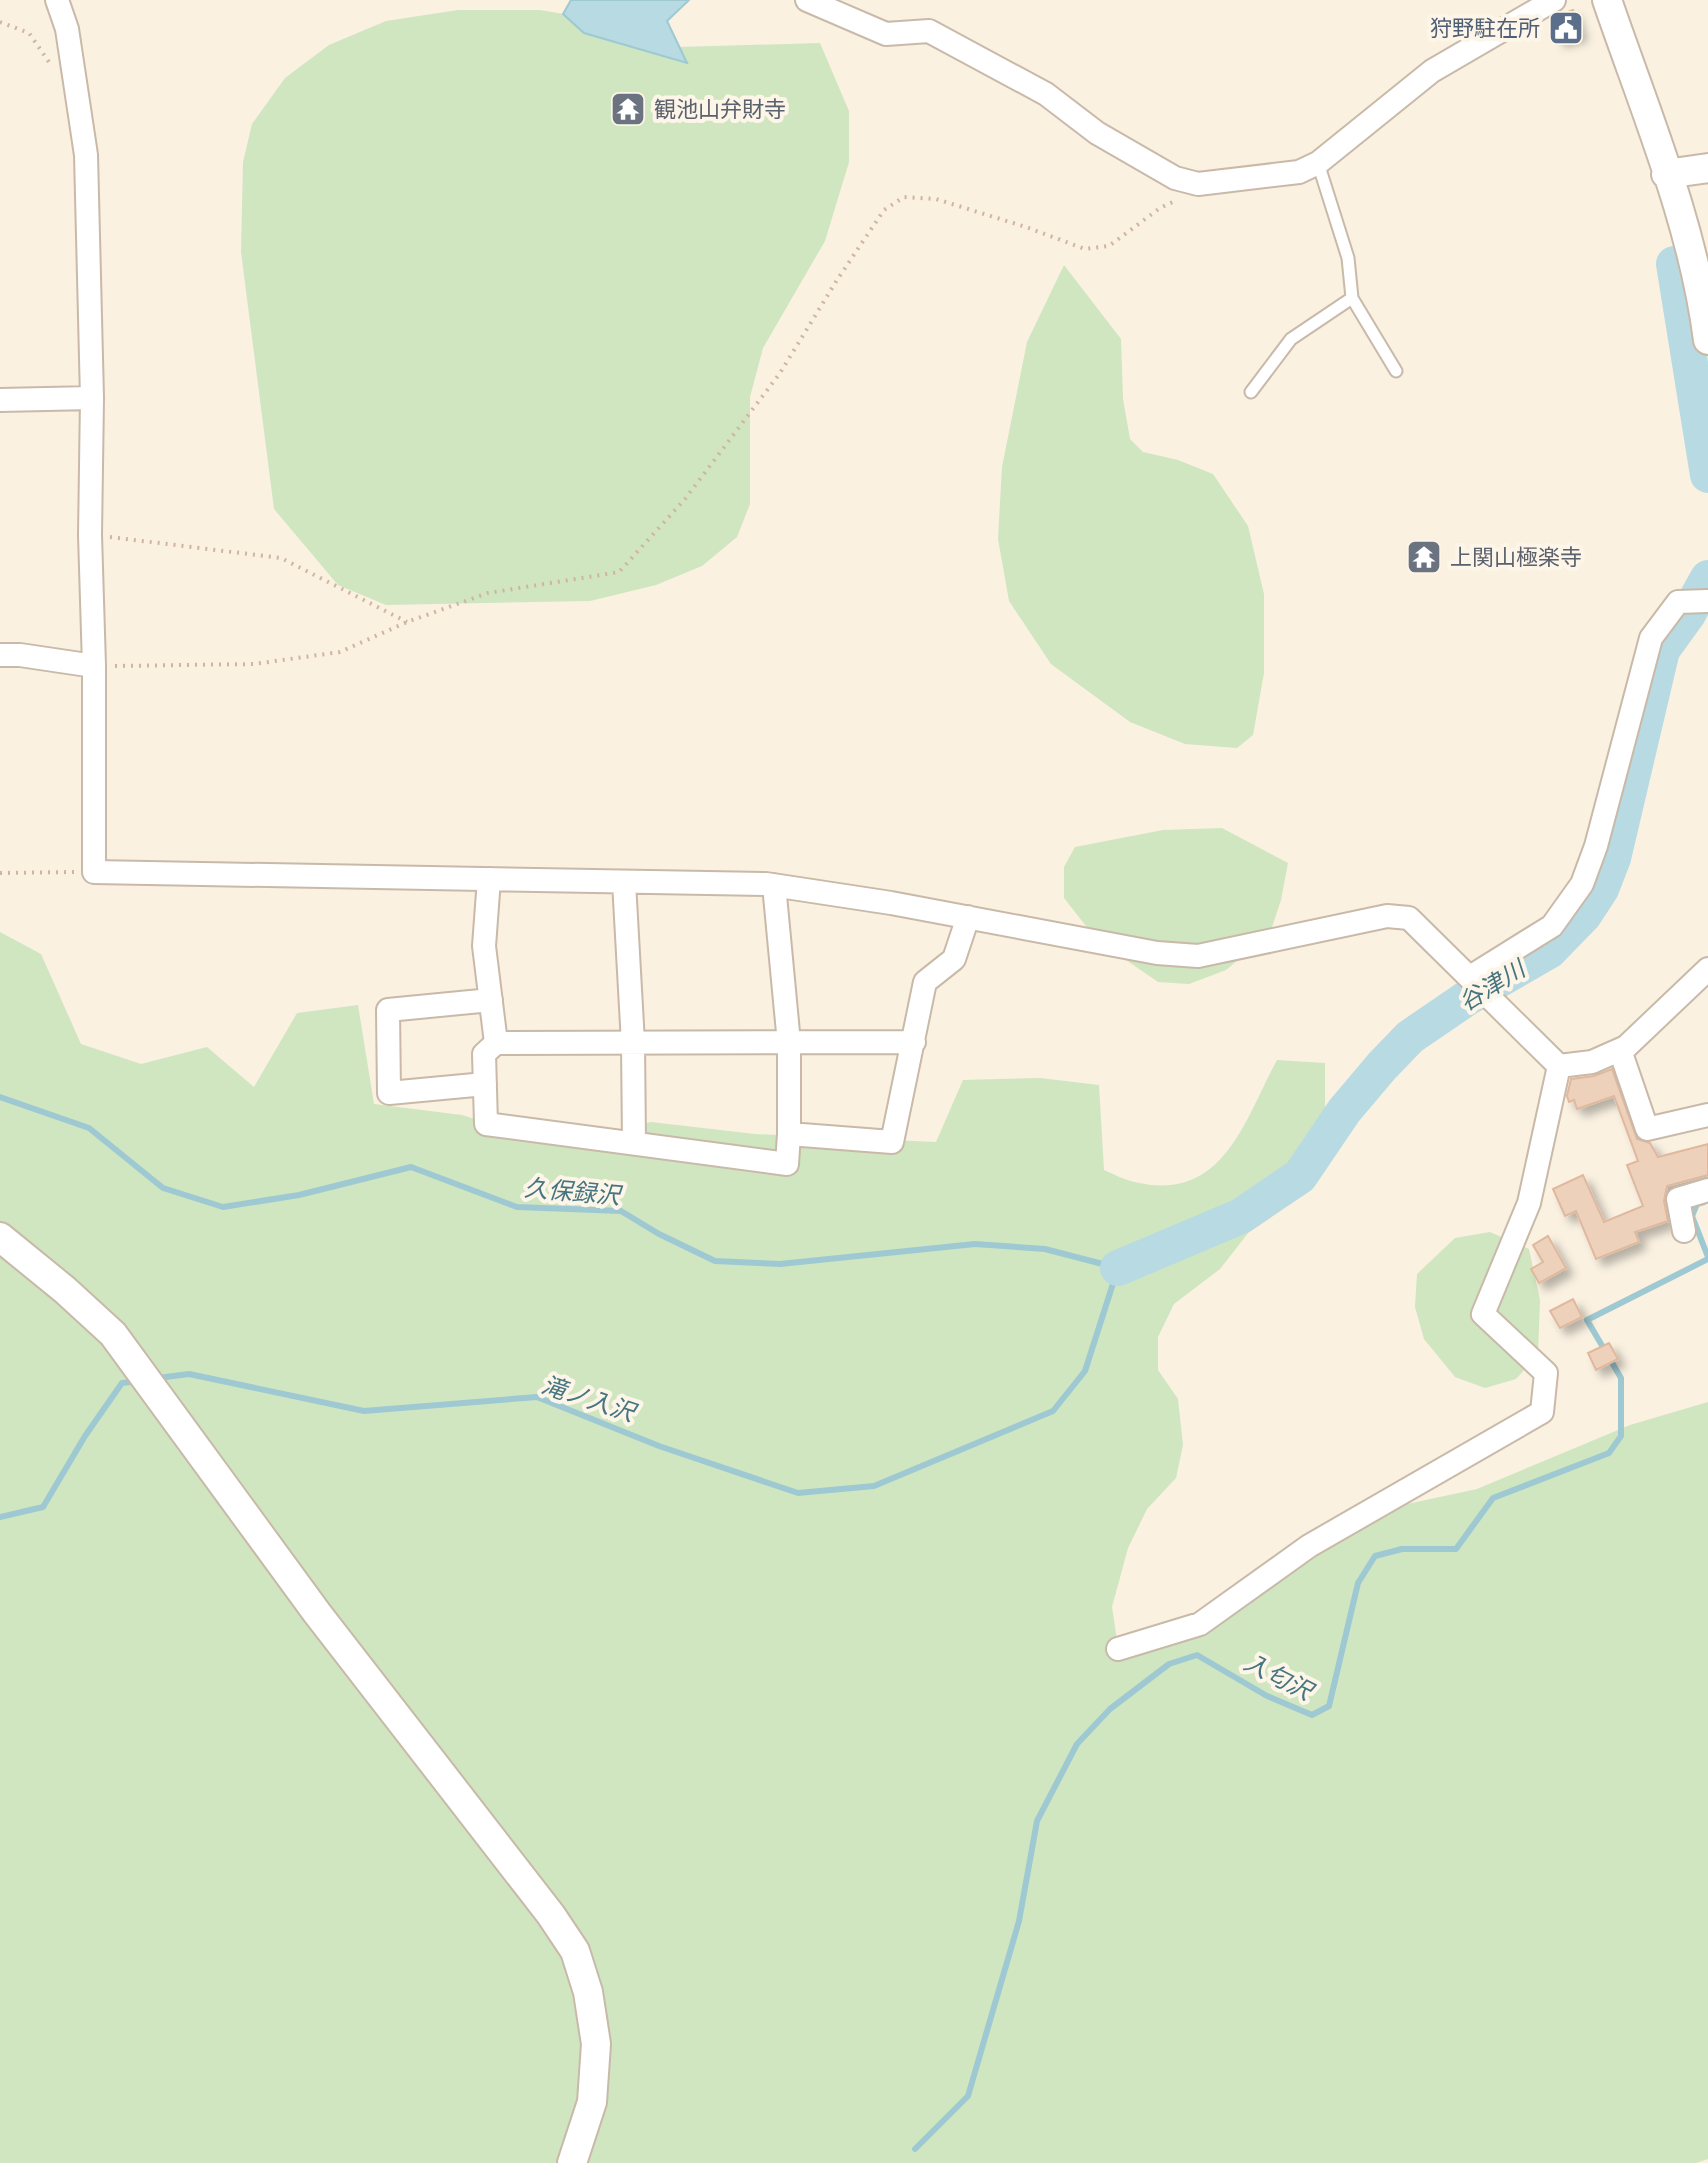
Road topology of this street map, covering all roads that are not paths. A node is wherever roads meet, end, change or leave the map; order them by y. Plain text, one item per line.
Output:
1 (57, 0) edge
2 (807, 0) edge
3 (1554, 0) edge
4 (1607, 0) edge
5 (1318, 163) junction
6 (1708, 168) edge
7 (1666, 174) junction
8 (1352, 298) junction
9 (1708, 340) edge
10 (1396, 371) dead end
11 (1251, 392) dead end
12 (92, 398) junction
13 (0, 400) edge
14 (1708, 601) edge
15 (0, 655) edge
16 (94, 666) junction
17 (489, 879) junction
18 (624, 882) junction
19 (774, 885) junction
20 (968, 917) junction
21 (1708, 969) edge
22 (1470, 977) junction
23 (491, 1000) junction
24 (914, 1042) junction
25 (496, 1043) junction
26 (633, 1043) junction
27 (789, 1043) junction
28 (1620, 1050) junction
29 (1559, 1066) junction
30 (485, 1084) junction
31 (1708, 1115) edge
32 (789, 1134) junction
33 (634, 1143) junction
34 (1708, 1190) edge
35 (1684, 1231) dead end
36 (0, 1237) edge
37 (1118, 1649) dead end
38 (572, 2163) edge

1 - 12 street
2 - 5 street
3 - 5 street
4 - 7 street
5 - 8 lane
6 - 7 street
7 - 9 street
8 - 10 lane
8 - 11 lane
12 - 13 street
12 - 16 street
14 - 22 street
15 - 16 street
16 - 17 street
17 - 18 street
17 - 23 street
18 - 19 street
18 - 26 street
19 - 20 street
19 - 27 street
20 - 22 street
20 - 24 street
21 - 28 street
22 - 29 street
23 - 25 street
23 - 30 street
24 - 27 street
24 - 32 street
25 - 26 street
25 - 30 street
26 - 27 street
26 - 33 street
27 - 32 street
28 - 29 street
28 - 31 street
29 - 37 street
30 - 33 street
32 - 33 street
34 - 35 street
36 - 38 street

